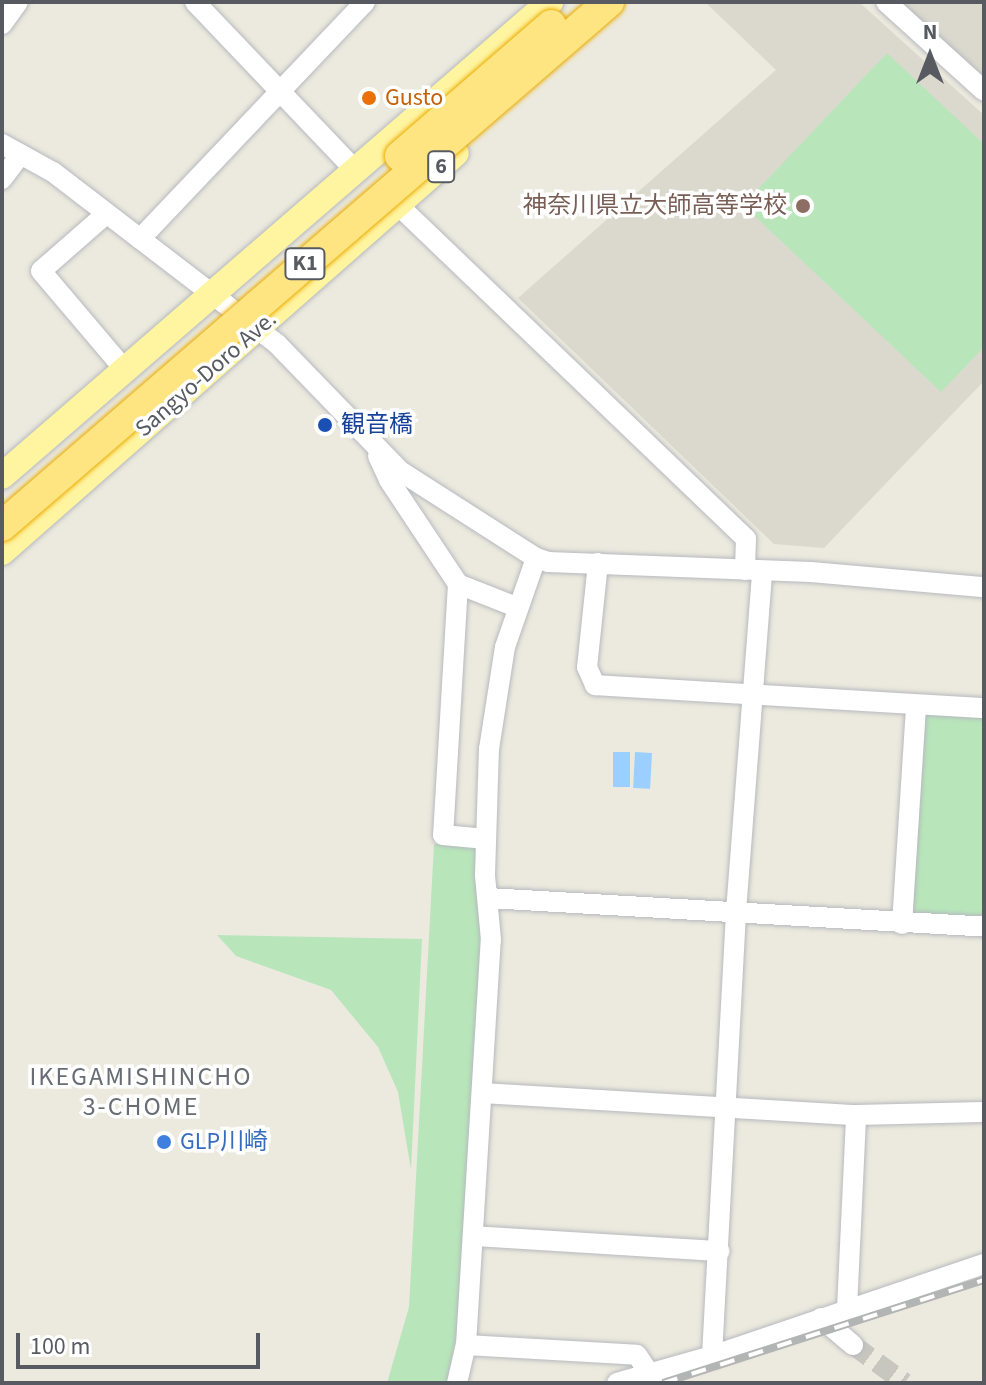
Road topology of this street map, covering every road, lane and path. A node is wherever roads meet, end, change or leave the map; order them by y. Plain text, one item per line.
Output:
1 (18, 2) edge
2 (195, 2) edge
3 (365, 2) edge
4 (577, 2) edge
5 (609, 2) edge
6 (622, 2) edge
7 (886, 2) edge
8 (544, 4) edge
9 (2, 24) edge
10 (281, 90) junction
11 (984, 91) edge
12 (2, 144) edge
13 (21, 154) junction
14 (355, 170) junction
15 (2, 179) edge
16 (398, 205) junction
17 (106, 214) junction
18 (140, 239) junction
19 (212, 294) junction
20 (257, 329) junction
21 (124, 369) junction
22 (371, 441) junction
23 (2, 476) edge
24 (2, 499) edge
25 (2, 526) edge
26 (2, 552) edge
27 (536, 558) junction
28 (598, 563) junction
29 (753, 570) junction
30 (458, 584) junction
31 (984, 587) edge
32 (516, 607) junction
33 (753, 695) junction
34 (916, 705) junction
35 (984, 708) edge
36 (486, 839) junction
37 (488, 898) junction
38 (736, 912) junction
39 (902, 924) junction
40 (984, 927) edge
41 (482, 1093) junction
42 (727, 1108) junction
43 (984, 1112) edge
44 (856, 1115) junction
45 (473, 1236) junction
46 (720, 1251) junction
47 (984, 1264) edge
48 (847, 1309) junction
49 (821, 1318) junction
50 (466, 1345) junction
51 (853, 1345) tunnel mouth
52 (712, 1356) junction
53 (649, 1373) junction
54 (457, 1383) edge
55 (617, 1383) edge

1 - 9 street
2 - 10 street
3 - 10 street
4 - 24 highway, K1, bridge
5 - 25 highway, K1, bridge
6 - 16 main road, Sangyo-Doro Ave. / 6
7 - 11 street
8 - 14 main road, 6
10 - 14 street
10 - 18 street
12 - 13 street
13 - 15 street
13 - 17 street
14 - 19 main road, 6
16 - 20 main road, Sangyo-Doro Ave. / 6
16 - 29 street
17 - 18 street
17 - 21 street
18 - 19 street
19 - 20 street
19 - 21 main road, 6
20 - 22 street
20 - 26 main road, Sangyo-Doro Ave. / 6
21 - 23 main road, 6
22 - 27 street
22 - 30 street
27 - 28 street
27 - 32 street
28 - 29 street
28 - 33 street
29 - 31 street
29 - 33 street
30 - 32 street
30 - 36 street
32 - 36 street
33 - 34 street
33 - 38 street
34 - 35 street
34 - 39 street
36 - 37 street
37 - 38 street
37 - 41 street
38 - 39 street
38 - 42 street
39 - 40 street
41 - 42 street
41 - 45 street
42 - 44 street
42 - 46 street
43 - 44 street
44 - 48 street
45 - 46 street
45 - 50 street
46 - 52 street
47 - 48 street
48 - 49 street
49 - 51 street
49 - 52 street
50 - 53 street
50 - 54 street
52 - 53 street
53 - 55 street

